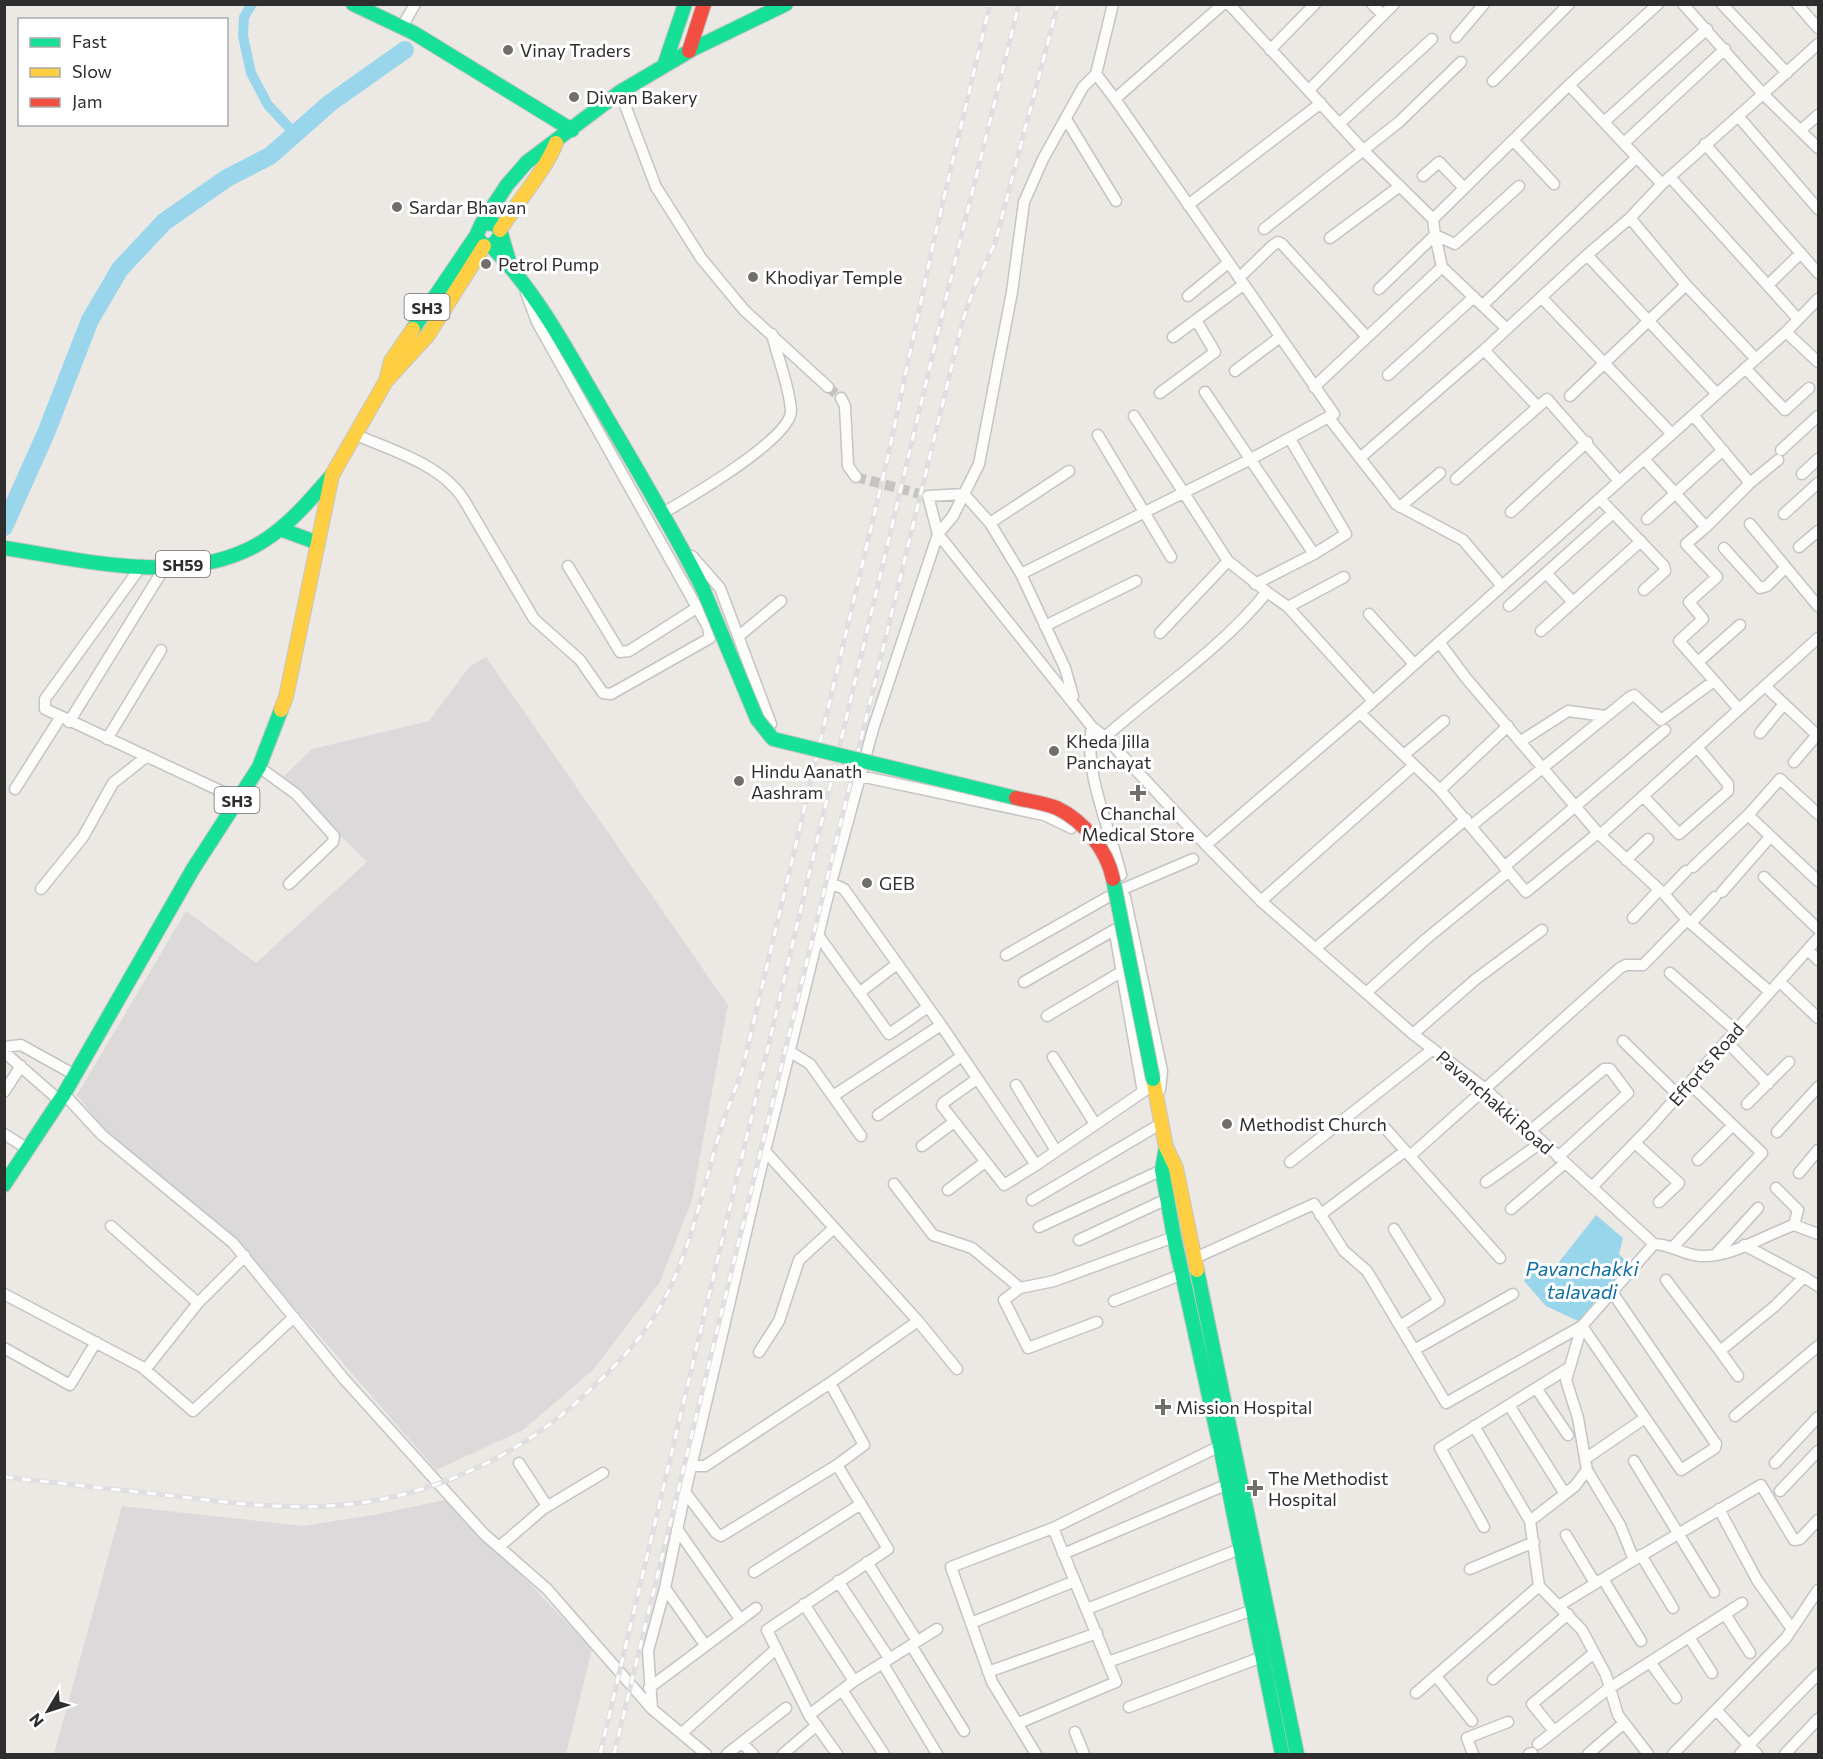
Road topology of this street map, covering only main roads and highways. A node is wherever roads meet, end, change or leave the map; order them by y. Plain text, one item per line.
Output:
1 (353, 4) edge
2 (685, 4) edge
3 (704, 4) edge
4 (786, 4) edge
5 (689, 51) junction
6 (664, 66) junction
7 (572, 130) junction
8 (556, 143) junction
9 (489, 236) junction
10 (332, 475) junction
11 (280, 529) junction
12 (318, 543) junction
13 (4, 548) edge
14 (1166, 1147) junction
15 (4, 1185) edge
16 (1282, 1755) edge
17 (1297, 1755) edge

1 - 7 main road
2 - 6 main road
3 - 5 main road
4 - 5 main road
5 - 6 main road
6 - 7 main road
7 - 8 main road
8 - 9 main road
8 - 9 main road
9 - 10 main road, SH3
9 - 14 main road, bridge
10 - 11 main road, SH59
10 - 12 main road, SH3
11 - 12 main road
11 - 13 main road, SH59
12 - 15 main road, SH3
14 - 16 main road
14 - 17 main road

